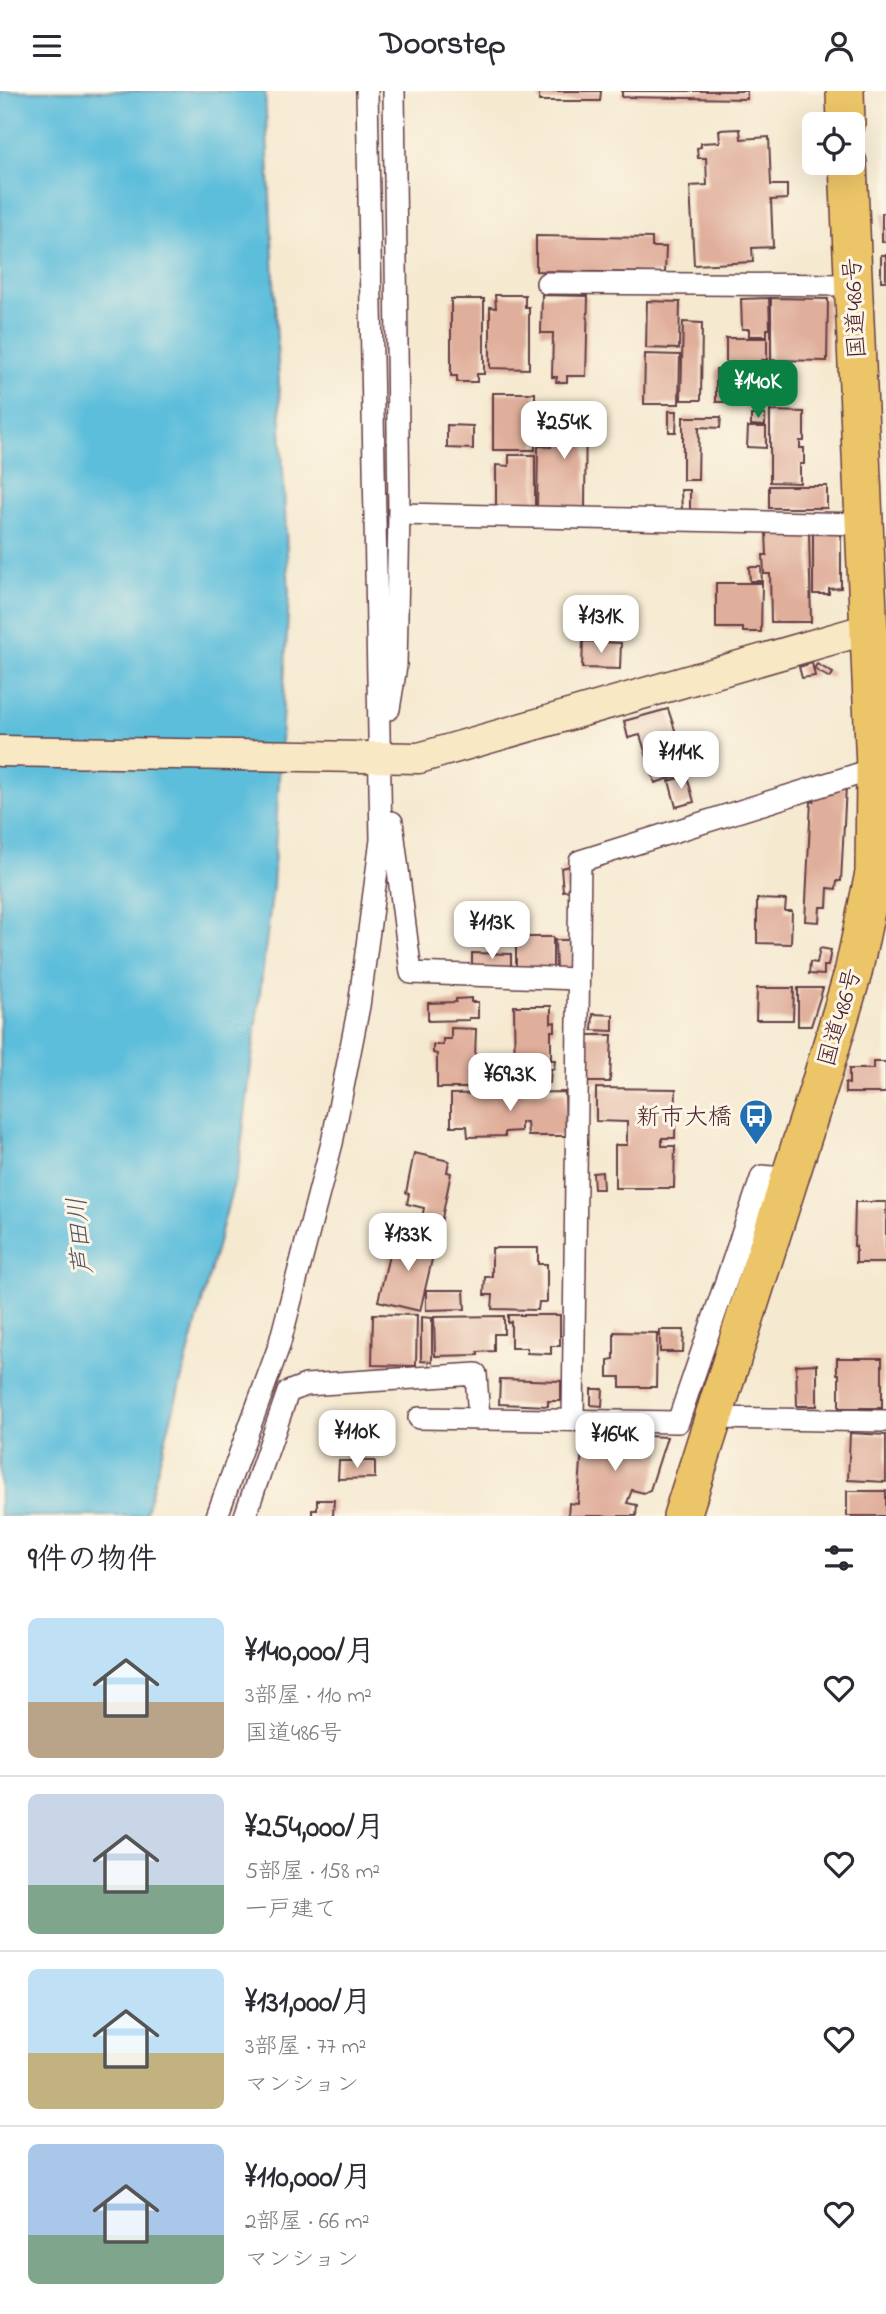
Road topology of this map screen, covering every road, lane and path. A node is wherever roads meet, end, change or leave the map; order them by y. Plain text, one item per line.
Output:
1 (367, 91) edge
2 (394, 91) edge
3 (845, 91) edge
4 (846, 112) edge
5 (848, 175) edge
6 (547, 283) dead end
7 (853, 285) junction
8 (399, 514) junction
9 (863, 524) junction
10 (868, 629) junction
11 (0, 751) edge
12 (380, 756) junction
13 (880, 767) edge
14 (381, 794) junction
15 (578, 979) junction
16 (790, 1179) junction
17 (419, 1418) dead end
18 (713, 1418) junction
19 (479, 1419) junction
20 (573, 1419) junction
21 (886, 1421) edge
22 (217, 1516) edge
23 (244, 1516) edge
24 (682, 1516) edge

1 - 12 street
2 - 8 street
3 - 4 highway
5 - 7 highway, 国道486号
6 - 7 street
7 - 9 highway, 国道486号
8 - 9 street
8 - 12 street
9 - 10 highway, 国道486号
10 - 12 street
10 - 13 highway, 国道486号
11 - 12 street
12 - 14 street
13 - 15 street
13 - 16 highway, 国道486号
14 - 15 street
14 - 22 street
15 - 20 street
16 - 18 highway, 国道486号
16 - 20 street
17 - 19 street
18 - 21 street
18 - 24 highway, 国道486号
19 - 20 street
19 - 23 street

